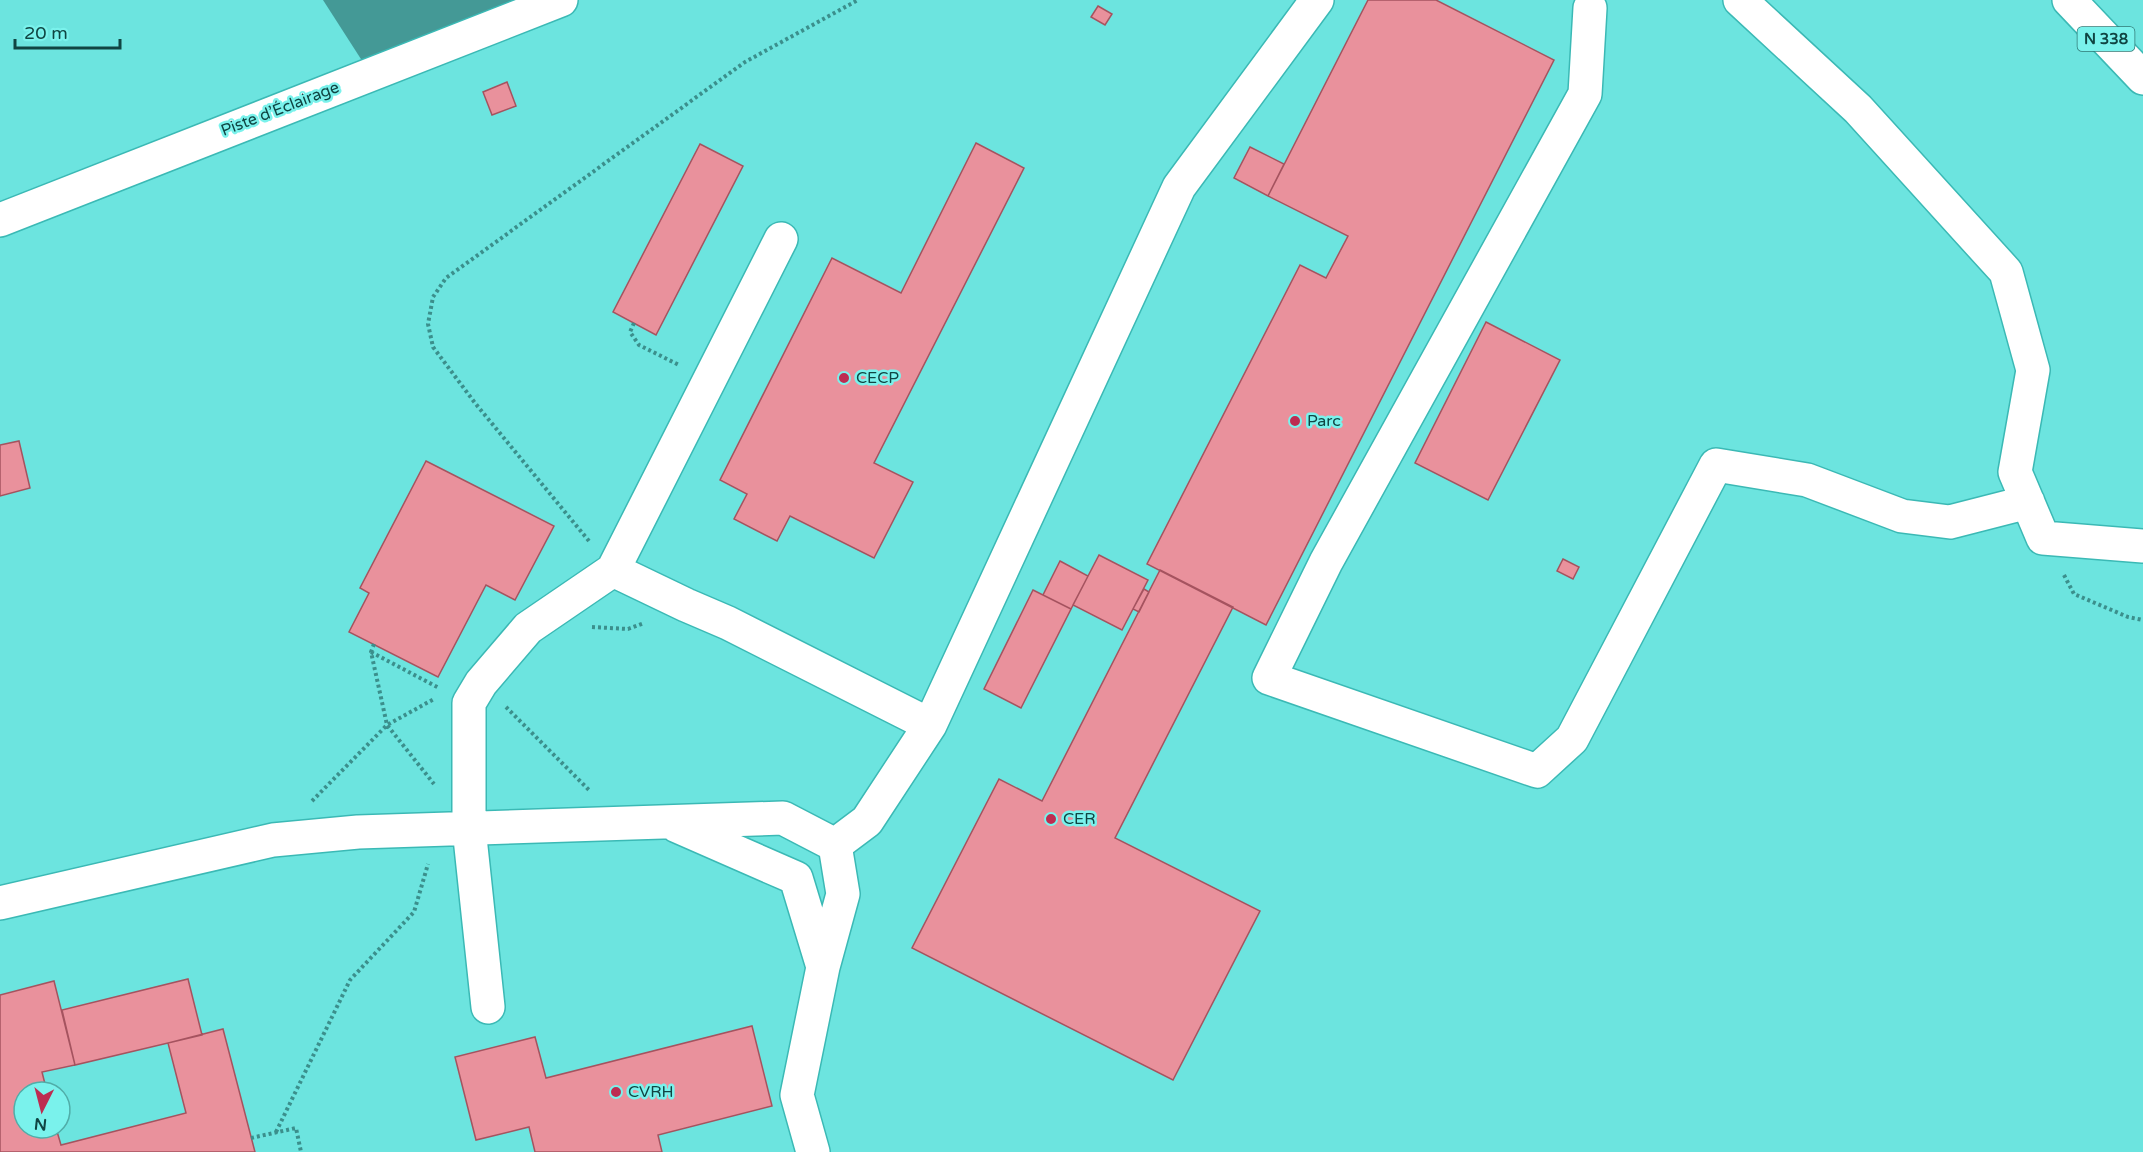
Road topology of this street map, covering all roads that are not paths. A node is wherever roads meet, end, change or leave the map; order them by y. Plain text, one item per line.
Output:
1 (561, 0) edge
2 (1317, 0) edge
3 (1740, 0) edge
4 (2070, 0) edge
5 (1586, 3) edge
6 (2143, 78) edge
7 (0, 220) edge
8 (781, 239) dead end
9 (2028, 502) junction
10 (2143, 546) edge
11 (613, 570) junction
12 (930, 725) junction
13 (667, 822) junction
14 (454, 829) junction
15 (835, 845) junction
16 (0, 903) edge
17 (823, 967) junction
18 (488, 1007) dead end
19 (813, 1152) edge

1 - 7 main road, Piste d’Éclairage
2 - 12 main road
3 - 9 main road
4 - 6 main road, N 338
5 - 9 main road
8 - 11 main road
9 - 10 main road
11 - 12 main road
11 - 14 main road
12 - 15 main road
13 - 14 main road
13 - 15 main road
13 - 17 main road
14 - 16 main road
14 - 18 main road
15 - 17 main road
17 - 19 main road

